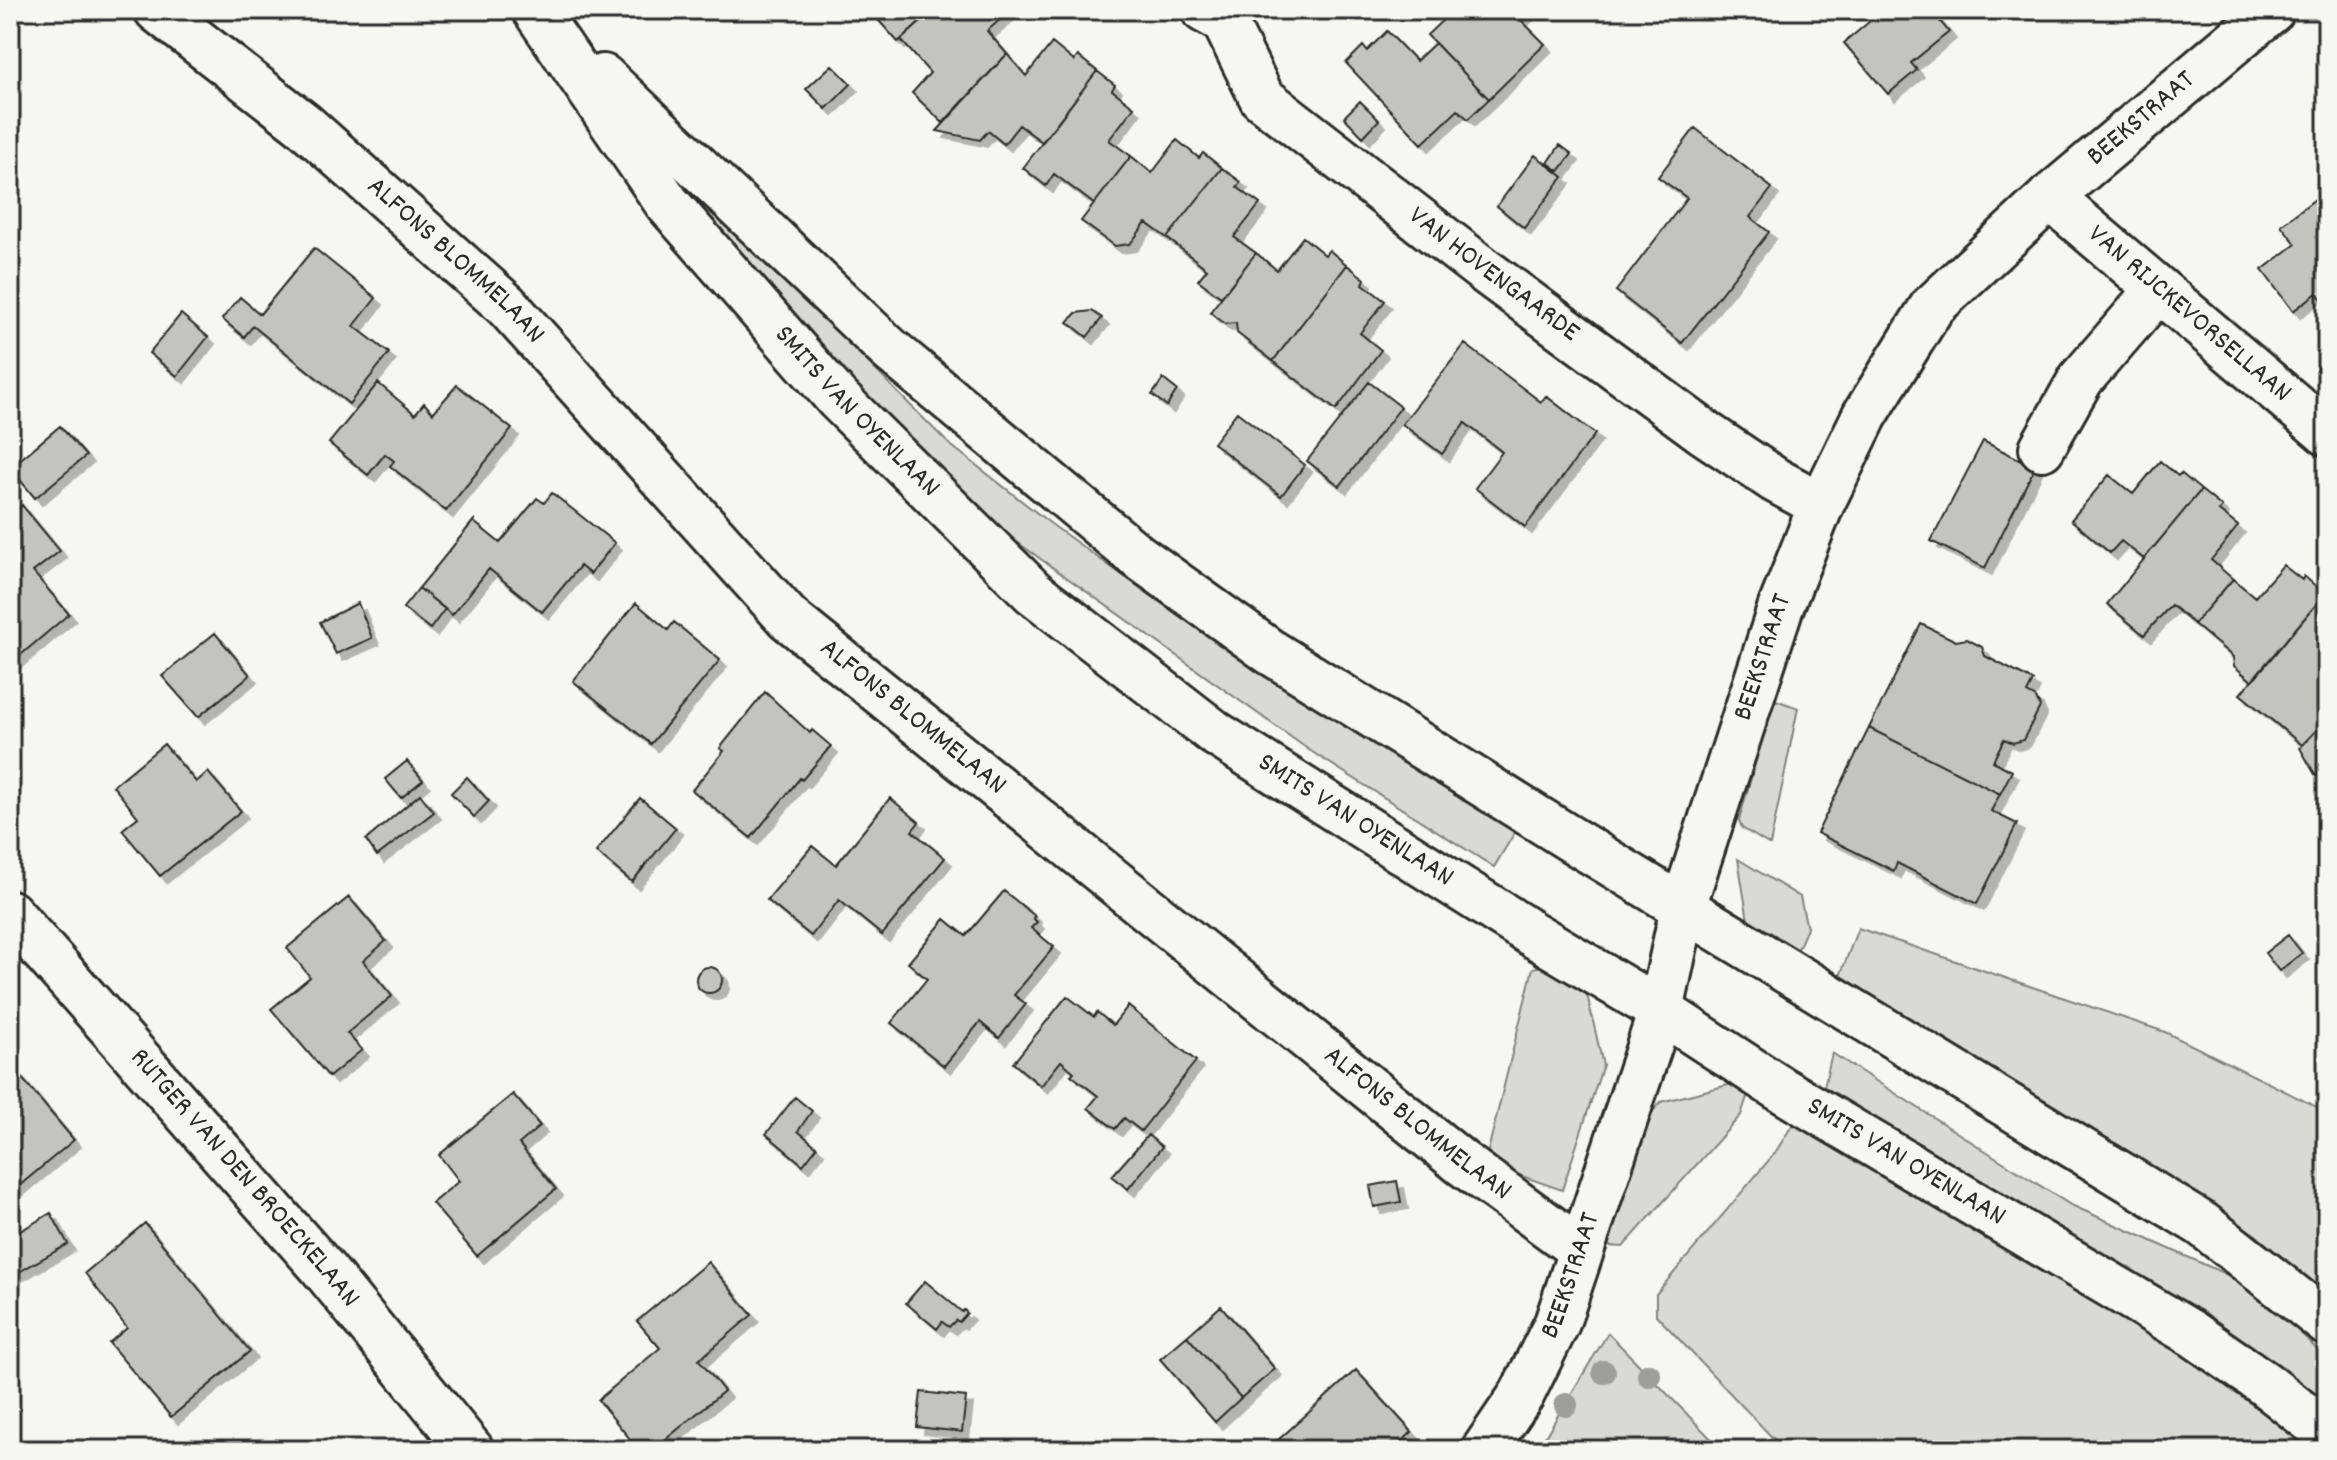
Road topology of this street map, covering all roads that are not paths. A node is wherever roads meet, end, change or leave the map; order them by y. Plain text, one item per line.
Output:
1 (157, 10) edge
2 (2272, 10) edge
3 (1226, 14) edge
4 (540, 16) edge
5 (2050, 197) junction
6 (2158, 290) junction
7 (2327, 433) edge
8 (2042, 448) dead end
9 (1821, 505) junction
10 (1683, 907) junction
11 (10, 913) edge
12 (1661, 1011) junction
13 (1581, 1250) junction
14 (2327, 1323) edge
15 (2327, 1433) edge
16 (471, 1450) edge
17 (1484, 1450) edge

1 - 13 street, ALFONS BLOMMELAAN
2 - 5 street, BEEKSTRAAT
3 - 9 street, VAN HOVENGAARDE
4 - 10 street, SMITS VAN OYENLAAN
4 - 12 street, SMITS VAN OYENLAAN
5 - 6 street, VAN RIJCKEVORSELLAAN
5 - 9 street, BEEKSTRAAT
6 - 7 street, VAN RIJCKEVORSELLAAN
6 - 8 street
9 - 10 street, BEEKSTRAAT
10 - 12 street, BEEKSTRAAT
10 - 14 street, SMITS VAN OYENLAAN
11 - 16 street, RUTGER VAN DEN BROECKELAAN
12 - 13 street, BEEKSTRAAT
12 - 15 street, SMITS VAN OYENLAAN
13 - 17 street, BEEKSTRAAT

